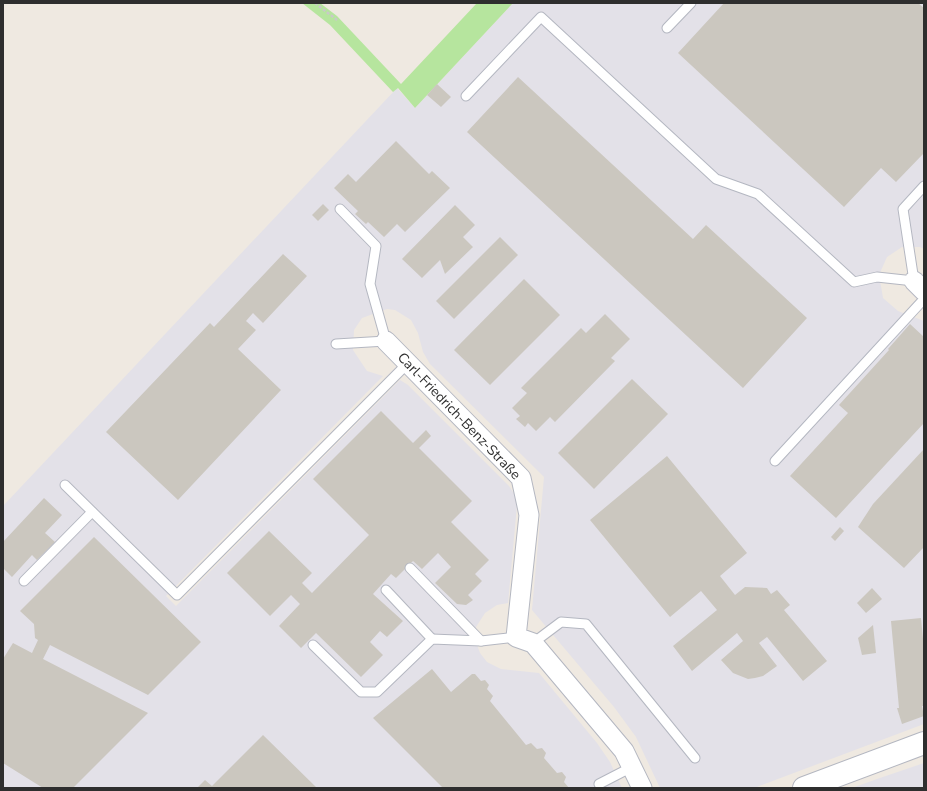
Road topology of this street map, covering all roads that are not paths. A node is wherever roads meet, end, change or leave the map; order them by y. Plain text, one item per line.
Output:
1 (691, 3) edge
2 (667, 28) dead end
3 (466, 96) dead end
4 (924, 186) edge
5 (340, 209) dead end
6 (919, 286) edge
7 (924, 299) edge
8 (386, 342) junction
9 (336, 344) dead end
10 (408, 364) junction
11 (775, 461) dead end
12 (65, 485) dead end
13 (92, 512) junction
14 (410, 568) dead end
15 (24, 581) dead end
16 (386, 590) dead end
17 (432, 639) junction
18 (524, 640) junction
19 (481, 641) junction
20 (313, 645) dead end
21 (924, 743) edge
22 (695, 758) dead end
23 (632, 767) junction
24 (599, 784) dead end
25 (642, 788) edge
26 (804, 788) edge

1 - 2 lane
3 - 6 lane
4 - 6 lane
5 - 8 lane
7 - 11 lane
8 - 9 lane
8 - 10 street, Carl-Friedrich-Benz-Straße
10 - 13 lane
10 - 18 street, Carl-Friedrich-Benz-Straße
12 - 13 lane
13 - 15 lane
14 - 19 lane
16 - 17 lane
17 - 19 lane
17 - 20 lane
18 - 19 lane
18 - 22 lane
18 - 23 street
21 - 26 street
23 - 24 lane
23 - 25 street

